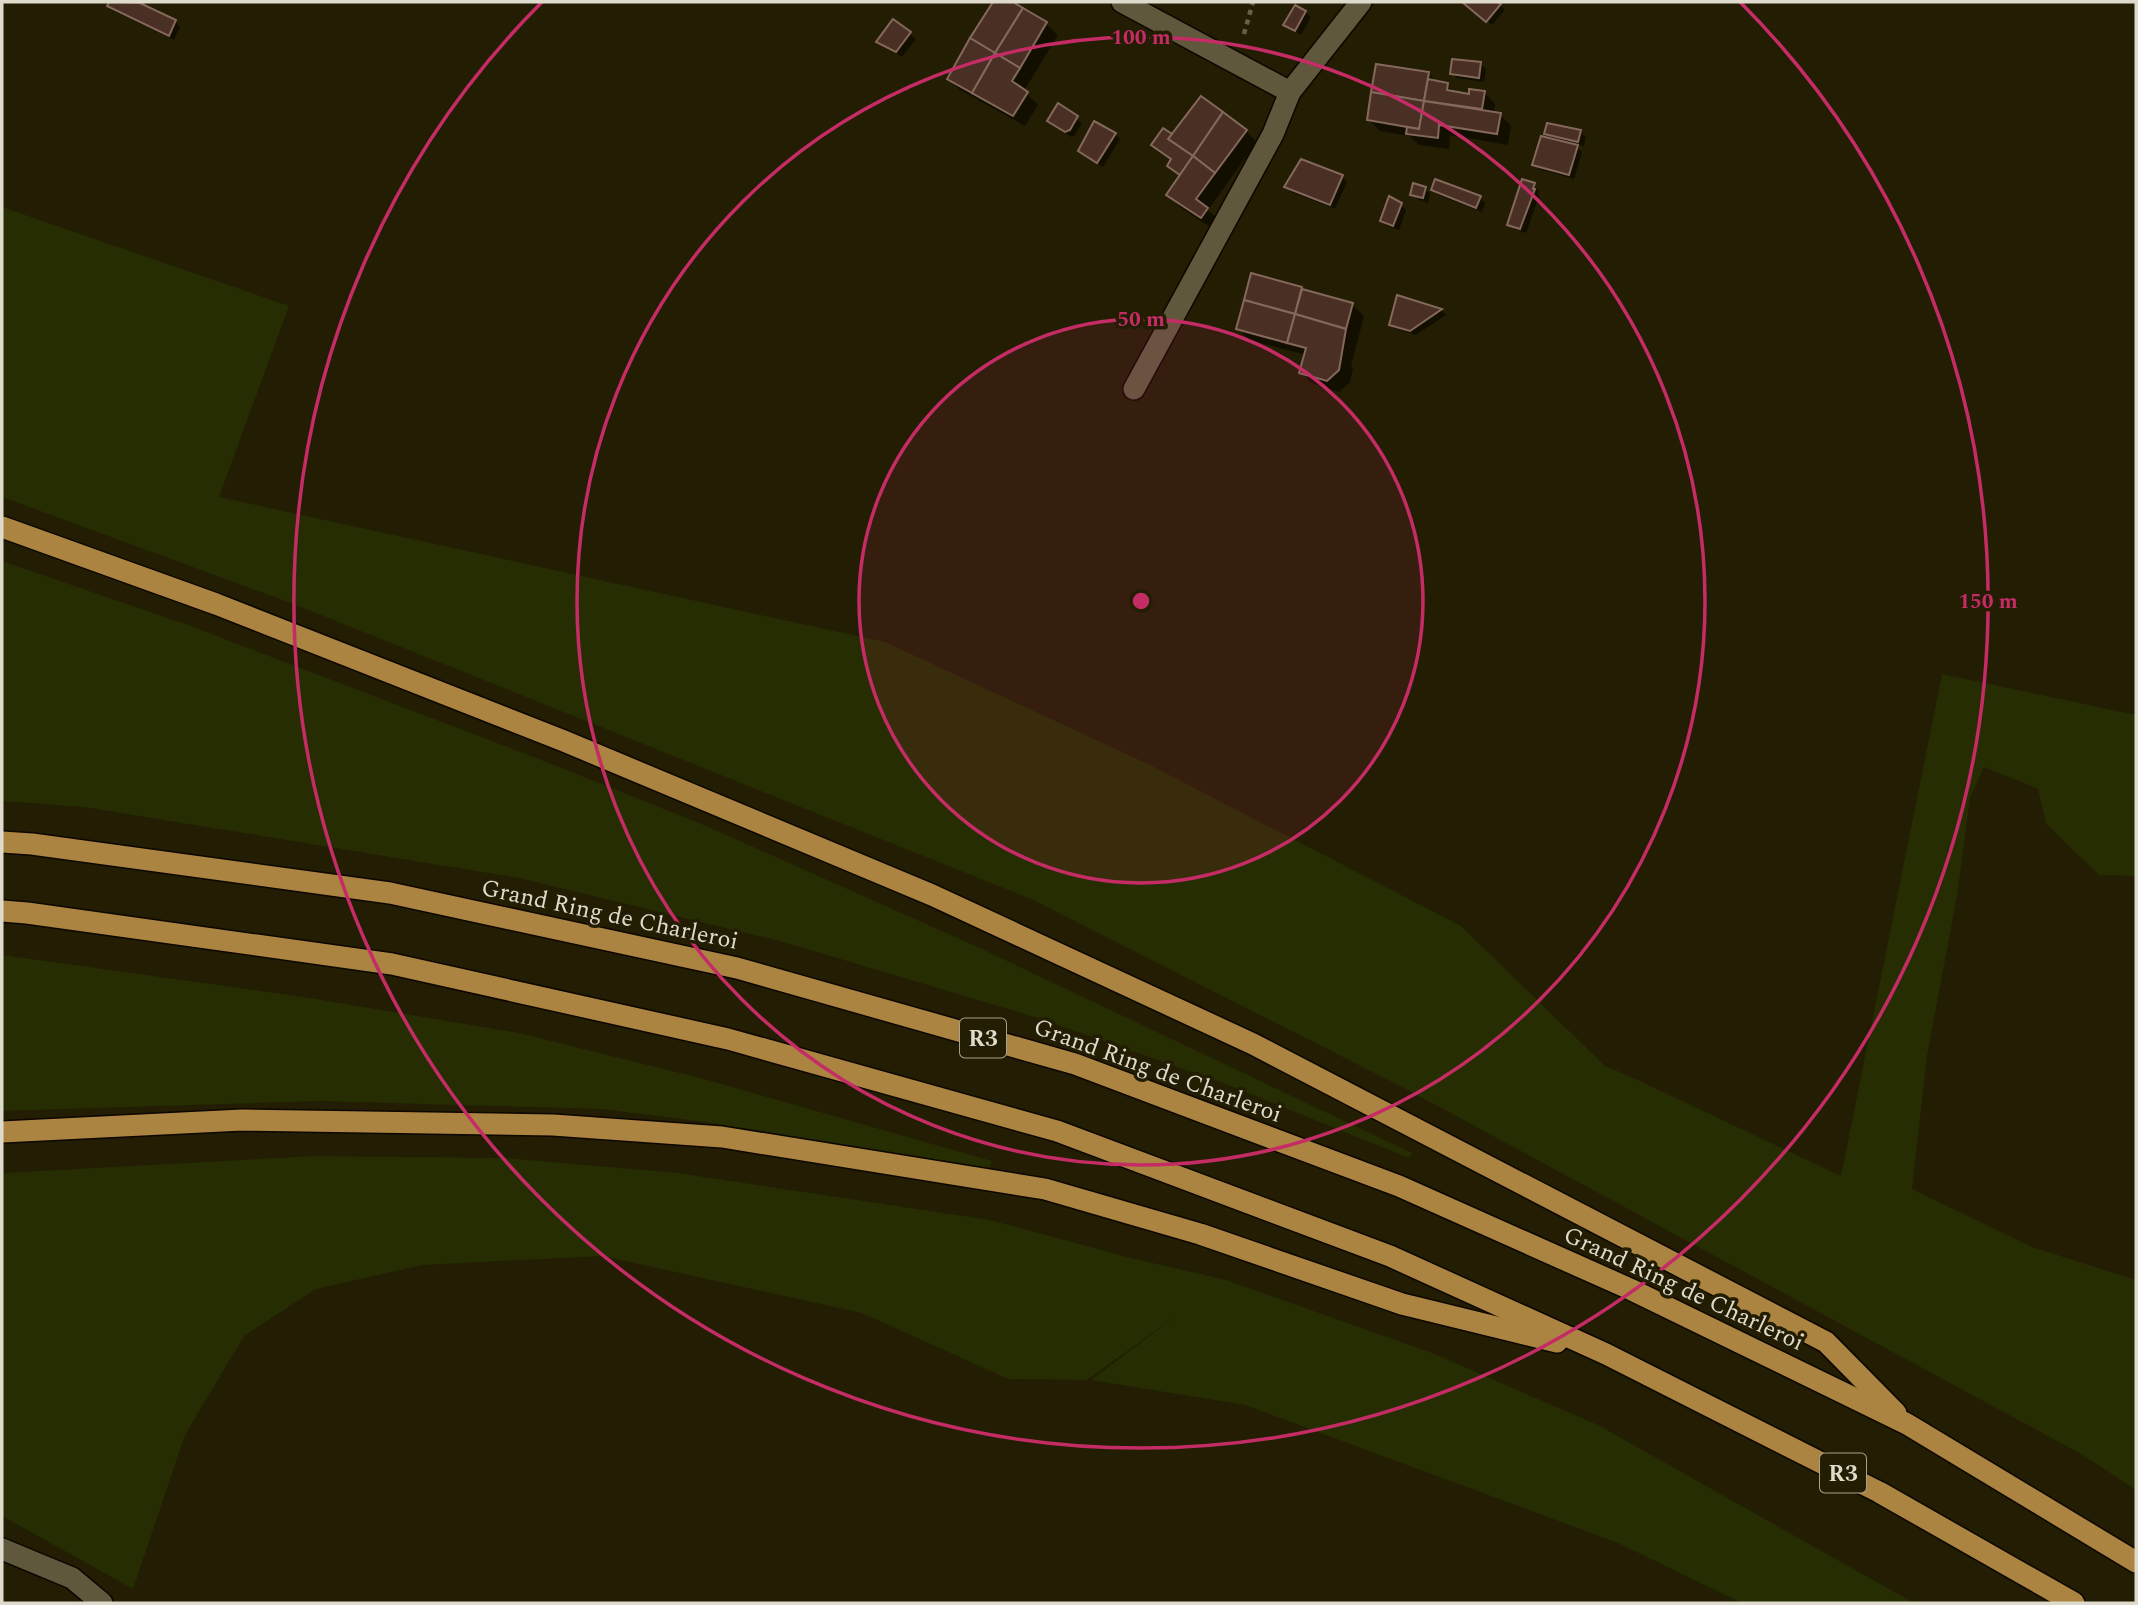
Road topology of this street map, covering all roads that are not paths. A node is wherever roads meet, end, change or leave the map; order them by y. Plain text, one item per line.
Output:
1 (1122, 2) edge
2 (1360, 2) edge
3 (1290, 92) junction
4 (1134, 389) dead end
5 (2, 527) edge
6 (2, 842) edge
7 (2, 911) edge
8 (2, 1132) edge
9 (1606, 1354) junction
10 (1907, 1424) junction
11 (2, 1549) edge
12 (2136, 1562) edge
13 (102, 1603) edge
14 (2074, 1603) edge

1 - 3 street
2 - 3 street
3 - 4 street
5 - 10 highway
6 - 10 highway, Grand Ring de Charleroi / R3
7 - 9 highway, R3
8 - 9 highway
9 - 14 highway, R3
10 - 12 highway, Grand Ring de Charleroi / R3
11 - 13 street

